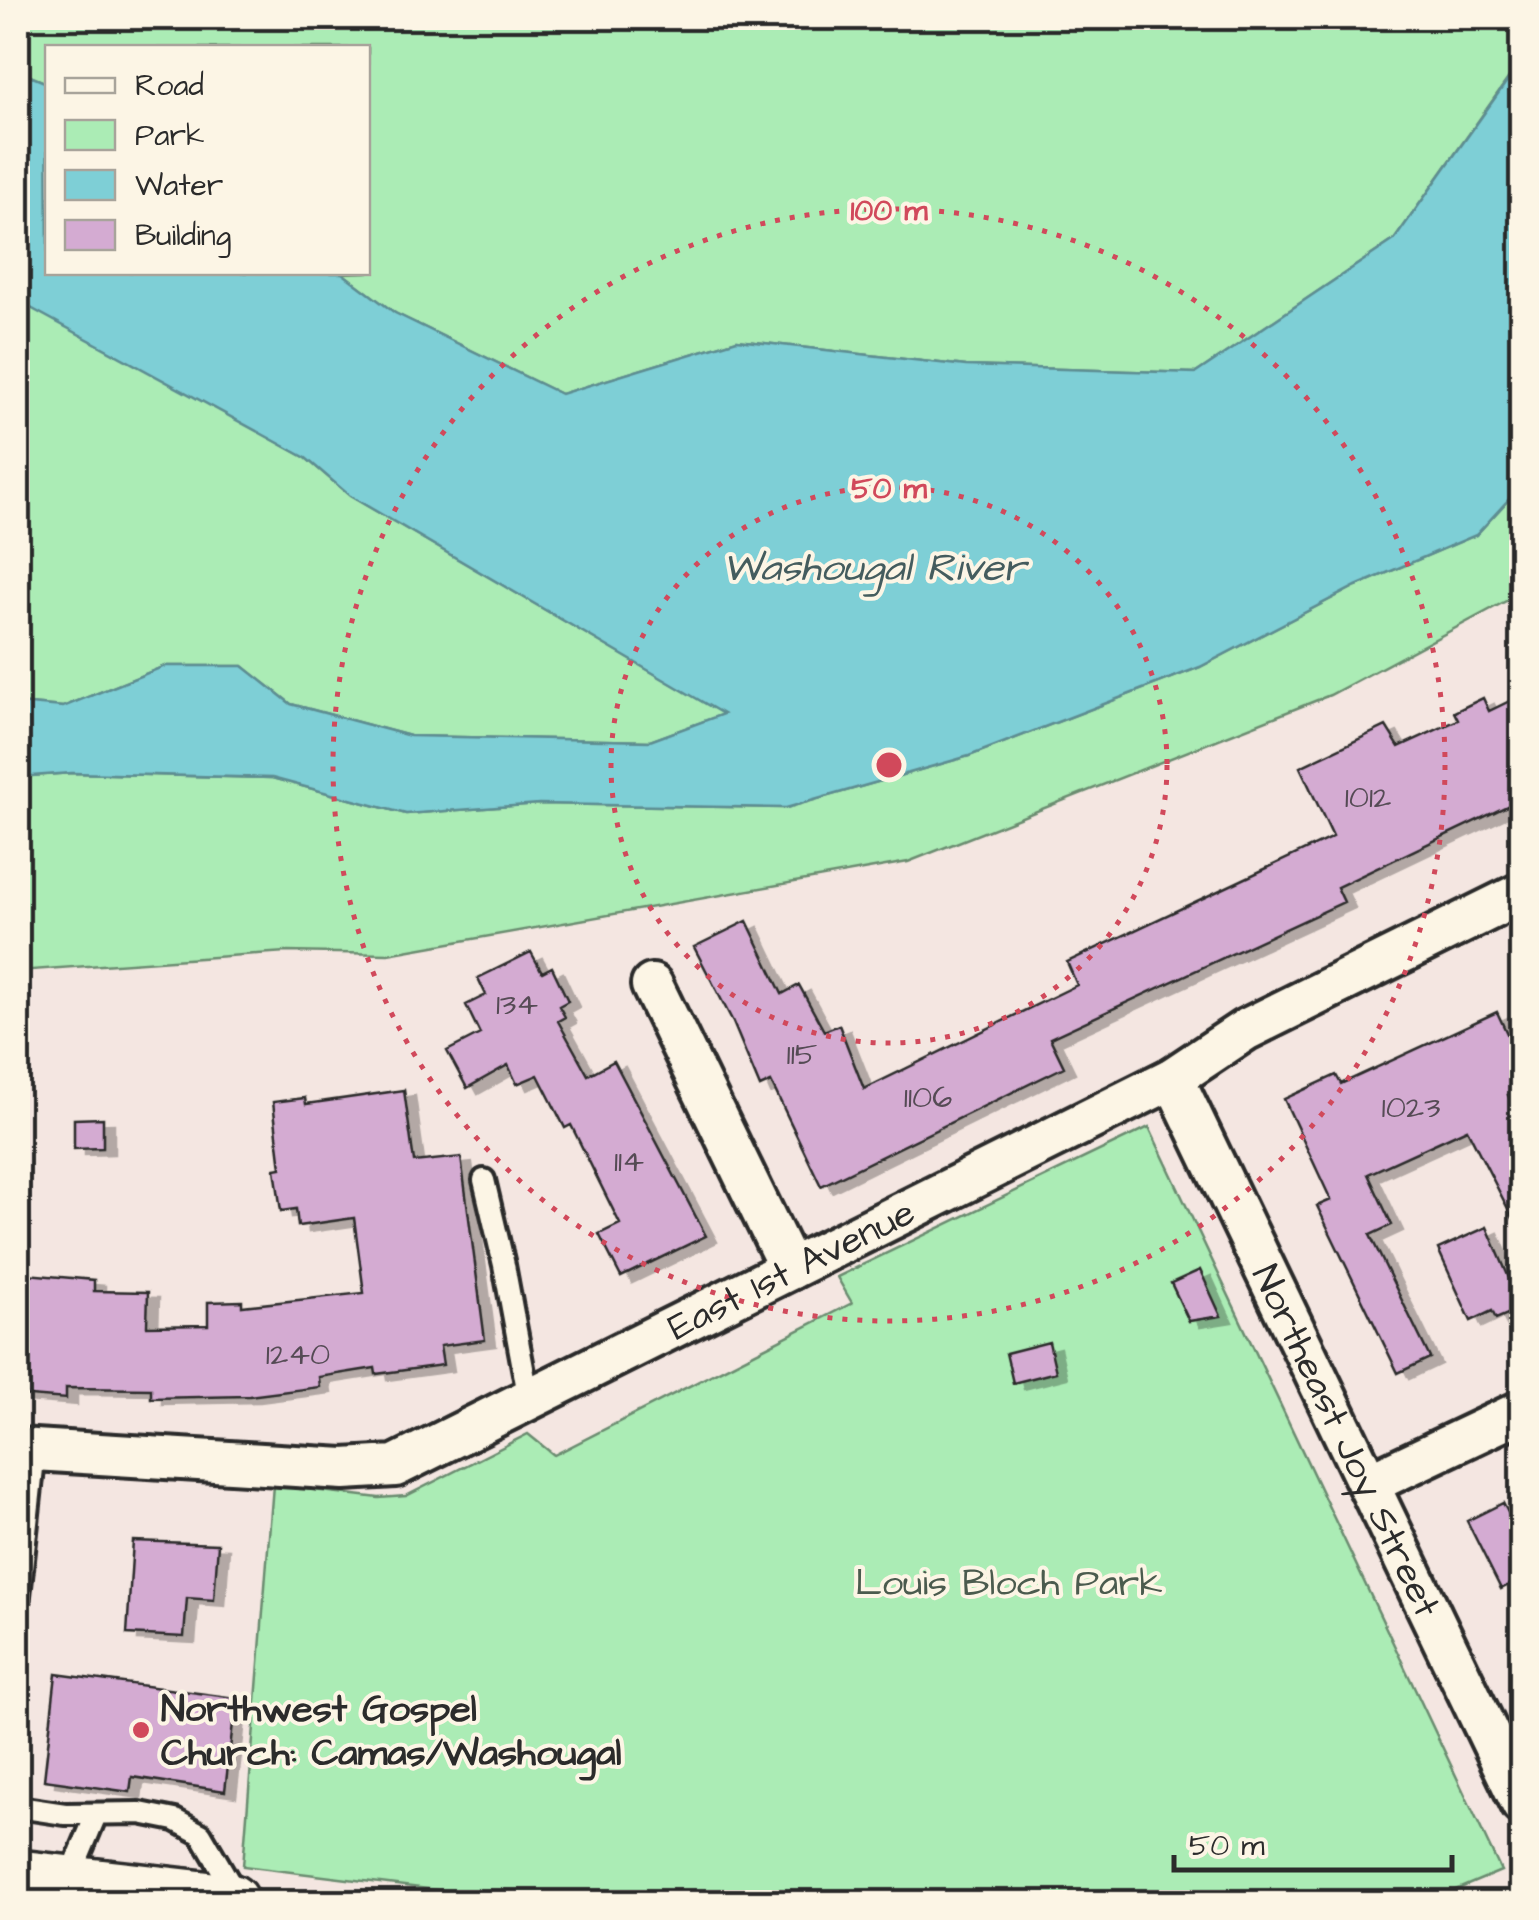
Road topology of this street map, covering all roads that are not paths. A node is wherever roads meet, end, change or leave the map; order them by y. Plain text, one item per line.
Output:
1 (1522, 893) edge
2 (652, 985) dead end
3 (1174, 1078) junction
4 (484, 1180) dead end
5 (790, 1269) junction
6 (528, 1400) junction
7 (1522, 1411) edge
8 (26, 1450) edge
9 (1368, 1484) junction
10 (20, 1546) edge
11 (18, 1606) edge
12 (1522, 1804) edge
13 (18, 1807) edge
14 (96, 1815) junction
15 (42, 1881) edge
16 (230, 1902) edge
17 (240, 1902) edge

1 - 3 street, East 1st Avenue
2 - 5 street
3 - 5 street, East 1st Avenue
3 - 9 street, Northeast Joy Street
4 - 6 lane
5 - 6 street, East 1st Avenue
6 - 8 street, East 1st Avenue
7 - 9 street
8 - 10 lane
9 - 12 street, Northeast Joy Street
10 - 11 lane
13 - 14 lane
14 - 15 lane
14 - 17 lane
15 - 16 main road

